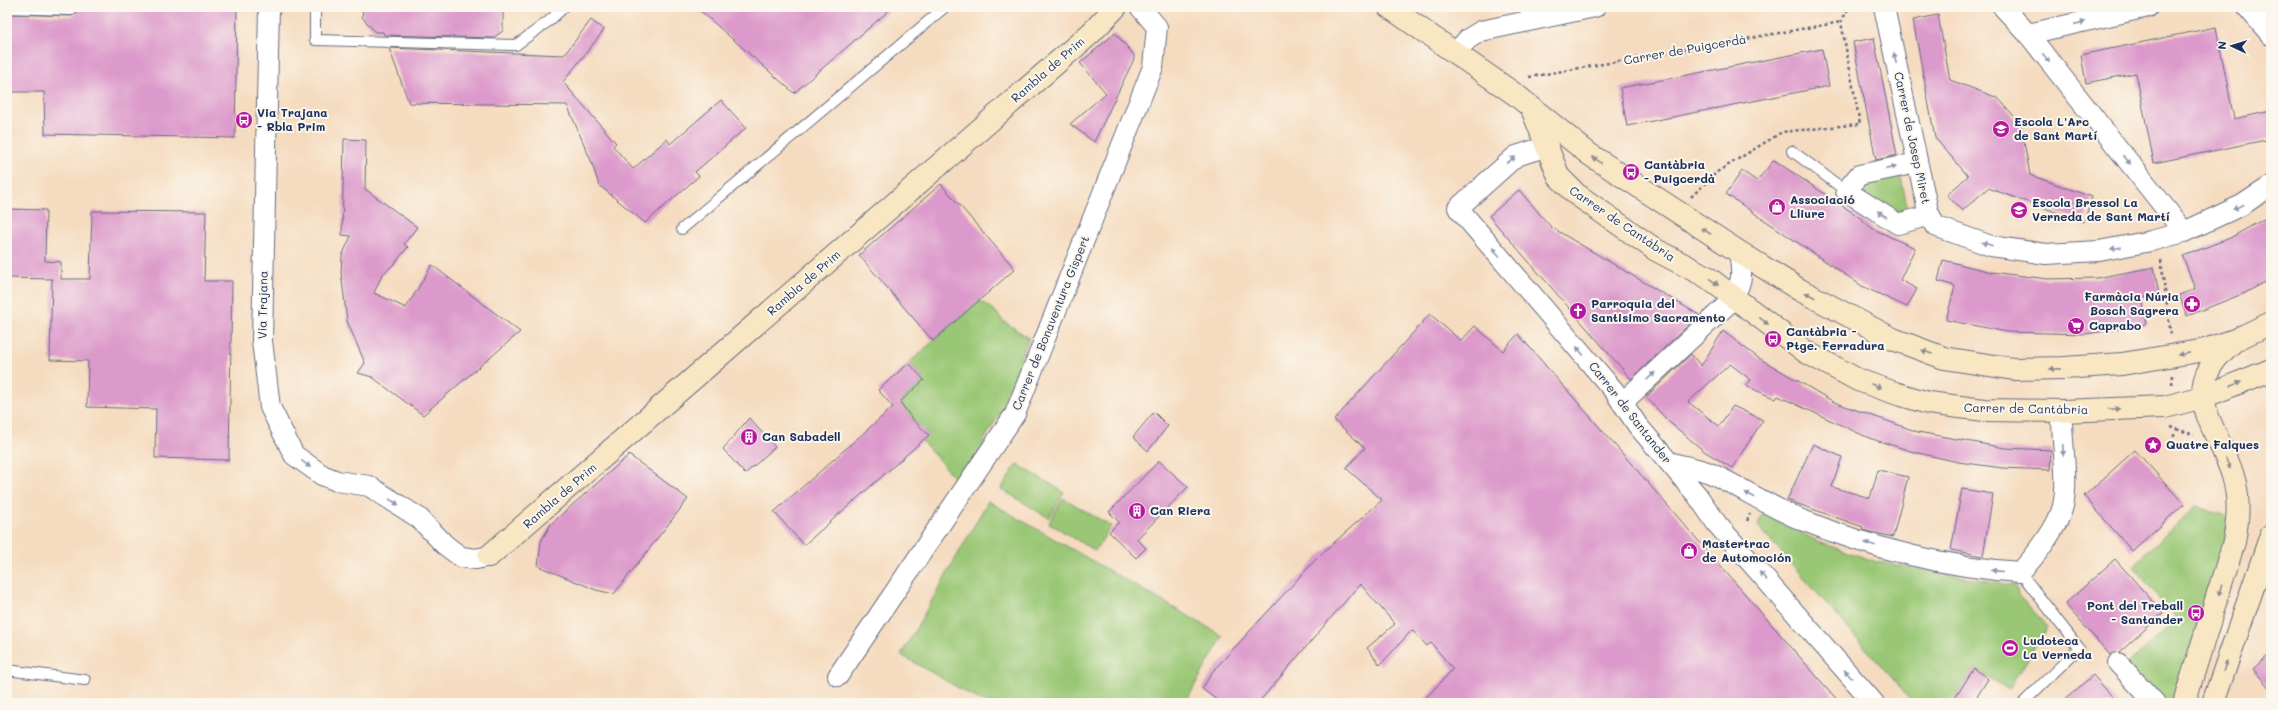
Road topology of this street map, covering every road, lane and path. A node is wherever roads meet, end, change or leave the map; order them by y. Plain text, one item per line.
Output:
1 (71, 7) edge
2 (269, 7) edge
3 (315, 7) edge
4 (564, 7) edge
5 (945, 7) edge
6 (1116, 7) edge
7 (1140, 7) edge
8 (1389, 7) edge
9 (1595, 7) edge
10 (1849, 7) edge
11 (1884, 7) edge
12 (2003, 7) edge
13 (2148, 7) edge
14 (2247, 7) edge
15 (7, 8) edge
16 (1841, 22) junction
17 (2028, 34) junction
18 (2271, 35) edge
19 (1455, 53) junction
20 (1529, 78) dead end
21 (1531, 106) junction
22 (1548, 146) junction
23 (1792, 151) dead end
24 (1917, 162) junction
25 (2271, 186) edge
26 (1846, 191) junction
27 (1691, 197) dead end
28 (1930, 215) junction
29 (682, 228) dead end
30 (2184, 232) junction
31 (1739, 252) junction
32 (2161, 260) dead end
33 (1733, 297) junction
34 (2271, 322) edge
35 (2172, 340) dead end
36 (2235, 340) junction
37 (2271, 370) edge
38 (2173, 375) dead end
39 (2172, 395) junction
40 (2202, 397) junction
41 (1622, 403) junction
42 (2062, 411) junction
43 (2212, 429) junction
44 (2174, 432) dead end
45 (2174, 437) dead end
46 (1669, 462) junction
47 (2271, 535) edge
48 (489, 556) joint
49 (2020, 572) junction
50 (2118, 662) dead end
51 (7, 670) edge
52 (838, 676) dead end
53 (85, 680) dead end
54 (1874, 703) edge
55 (2023, 703) edge
56 (2154, 703) edge
57 (2184, 703) edge
58 (2213, 703) edge

1 - 15 lane
2 -> 48 street, Via Trajana
3 - 4 lane
5 - 29 lane
6 - 48 street, Rambla de Prim
7 - 52 street, Carrer de Bonaventura Gispert
8 - 19 street
9 - 19 street
10 - 16 path
24 -> 11 street, Carrer de Josep Miret
12 - 17 street
17 -> 13 street
14 - 18 street
16 - 20 path, Carrer de Puigcerdà
16 - 27 path
17 -> 30 street
19 - 21 street
21 - 22 street, Carrer de Cantàbria
31 -> 21 street
22 -> 33 street, Carrer de Cantàbria
41 -> 22 street, Carrer de Santander
23 - 26 lane
26 -> 24 street
24 - 28 street, Carrer de Josep Miret
25 -> 30 street, Carrer de Josep Miret
28 -> 26 street
30 -> 28 street, Carrer de Josep Miret
31 - 33 street
36 -> 31 street
32 - 35 path
41 -> 33 street
33 -> 42 street, Carrer de Cantàbria
34 - 36 street
36 - 40 street
40 -> 37 street, Carrer de Cantàbria
38 - 39 path
39 - 40 street, Carrer de Cantàbria
42 -> 39 street, Carrer de Cantàbria
39 - 43 street
40 - 43 street
41 - 46 street, Carrer de Santander
42 -> 49 street
43 -> 57 street
44 - 45 path
49 -> 46 street
54 -> 46 street, Carrer de Santander
58 -> 47 street
49 - 55 lane
50 - 56 street
51 - 53 lane

